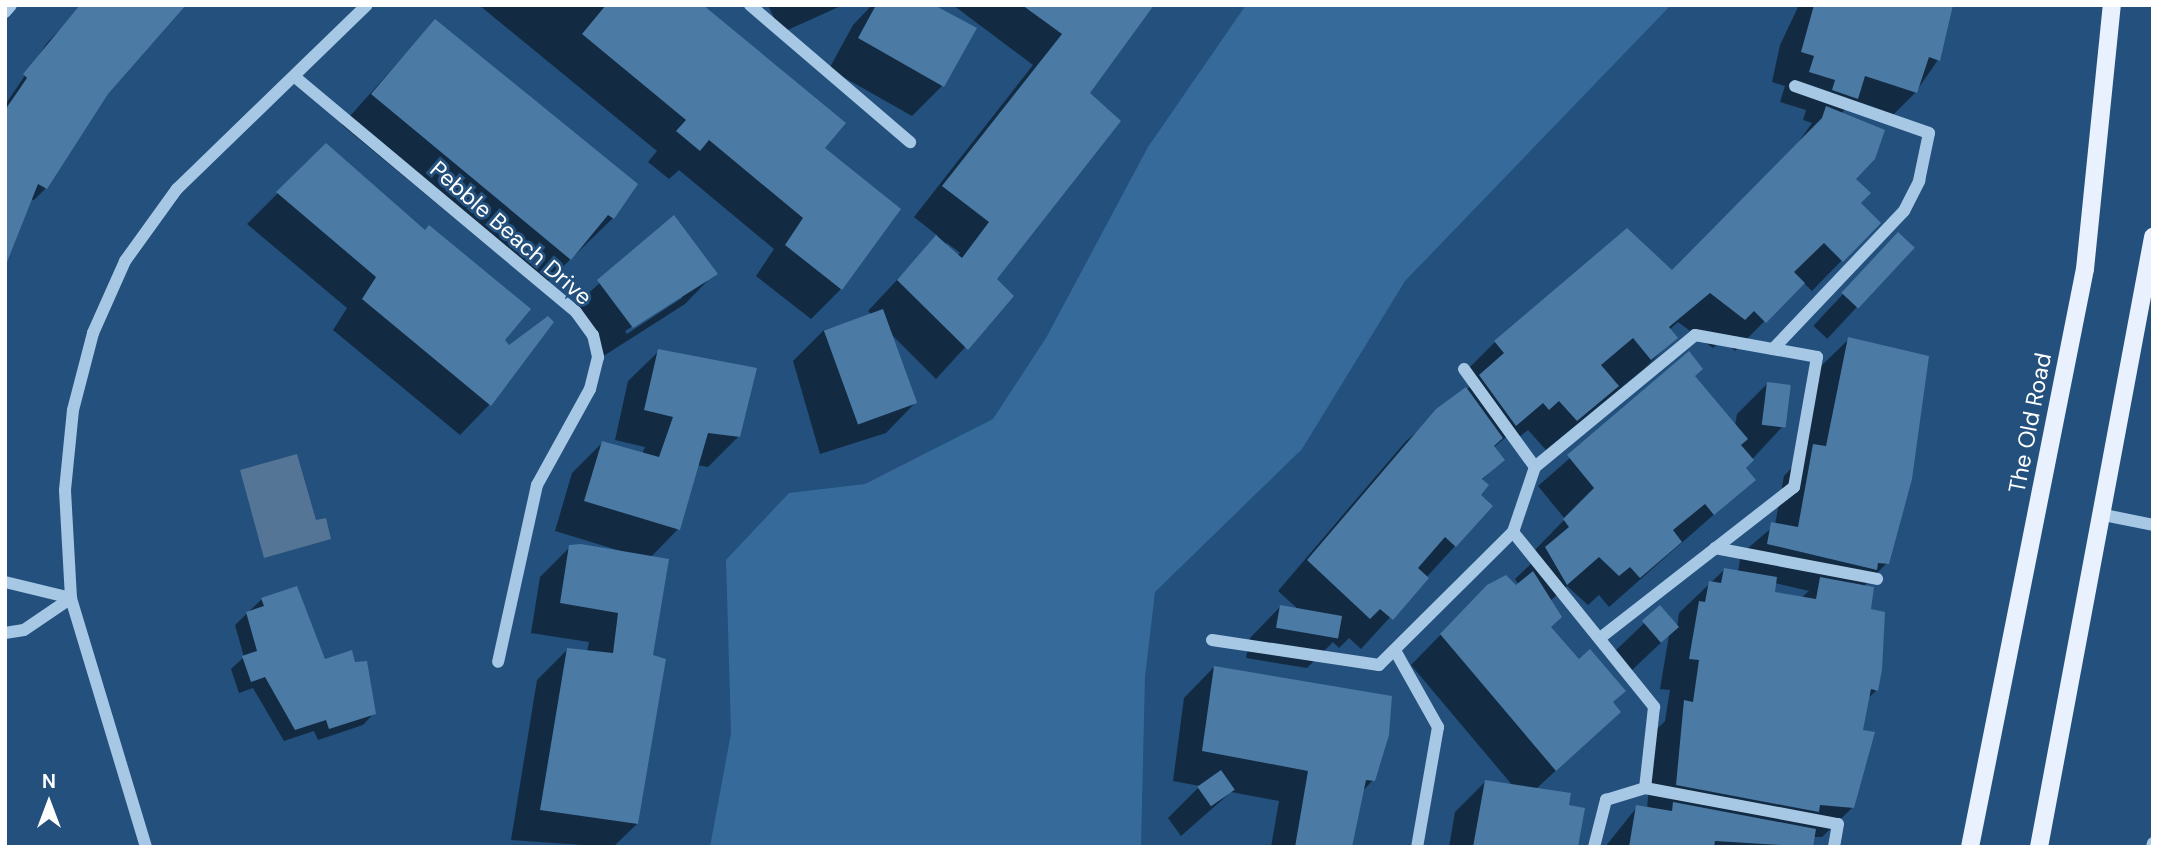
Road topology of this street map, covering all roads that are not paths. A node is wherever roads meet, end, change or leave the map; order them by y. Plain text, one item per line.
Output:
1 (11, 5) edge
2 (367, 5) edge
3 (750, 5) edge
4 (2112, 5) edge
5 (5, 12) edge
6 (295, 76) junction
7 (1795, 86) dead end
8 (910, 142) dead end
9 (2153, 237) edge
10 (2149, 286) edge
11 (1773, 349) junction
12 (1464, 369) dead end
13 (1535, 467) junction
14 (2104, 515) junction
15 (2153, 525) edge
16 (1513, 532) junction
17 (1715, 548) junction
18 (1877, 579) dead end
19 (5, 582) edge
20 (71, 598) junction
21 (5, 633) edge
22 (1600, 638) junction
23 (1212, 640) dead end
24 (1397, 654) junction
25 (498, 662) dead end
26 (1646, 788) junction
27 (146, 847) edge
28 (1416, 847) edge
29 (1594, 847) edge
30 (1834, 847) edge
31 (1970, 847) edge
32 (2039, 847) edge

1 - 5 street
2 - 6 street
3 - 8 street
4 - 31 main road, The Old Road
6 - 20 street
6 - 25 street, Pebble Beach Drive
7 - 11 street
9 - 10 main road
10 - 14 main road
11 - 13 street
11 - 17 street
12 - 13 street
13 - 16 street
14 - 15 street
14 - 32 main road
16 - 22 street
16 - 24 street
17 - 18 street
17 - 22 street
19 - 20 street
20 - 21 street
20 - 27 street
22 - 26 street
23 - 24 street
24 - 28 street
26 - 29 street
26 - 30 street

